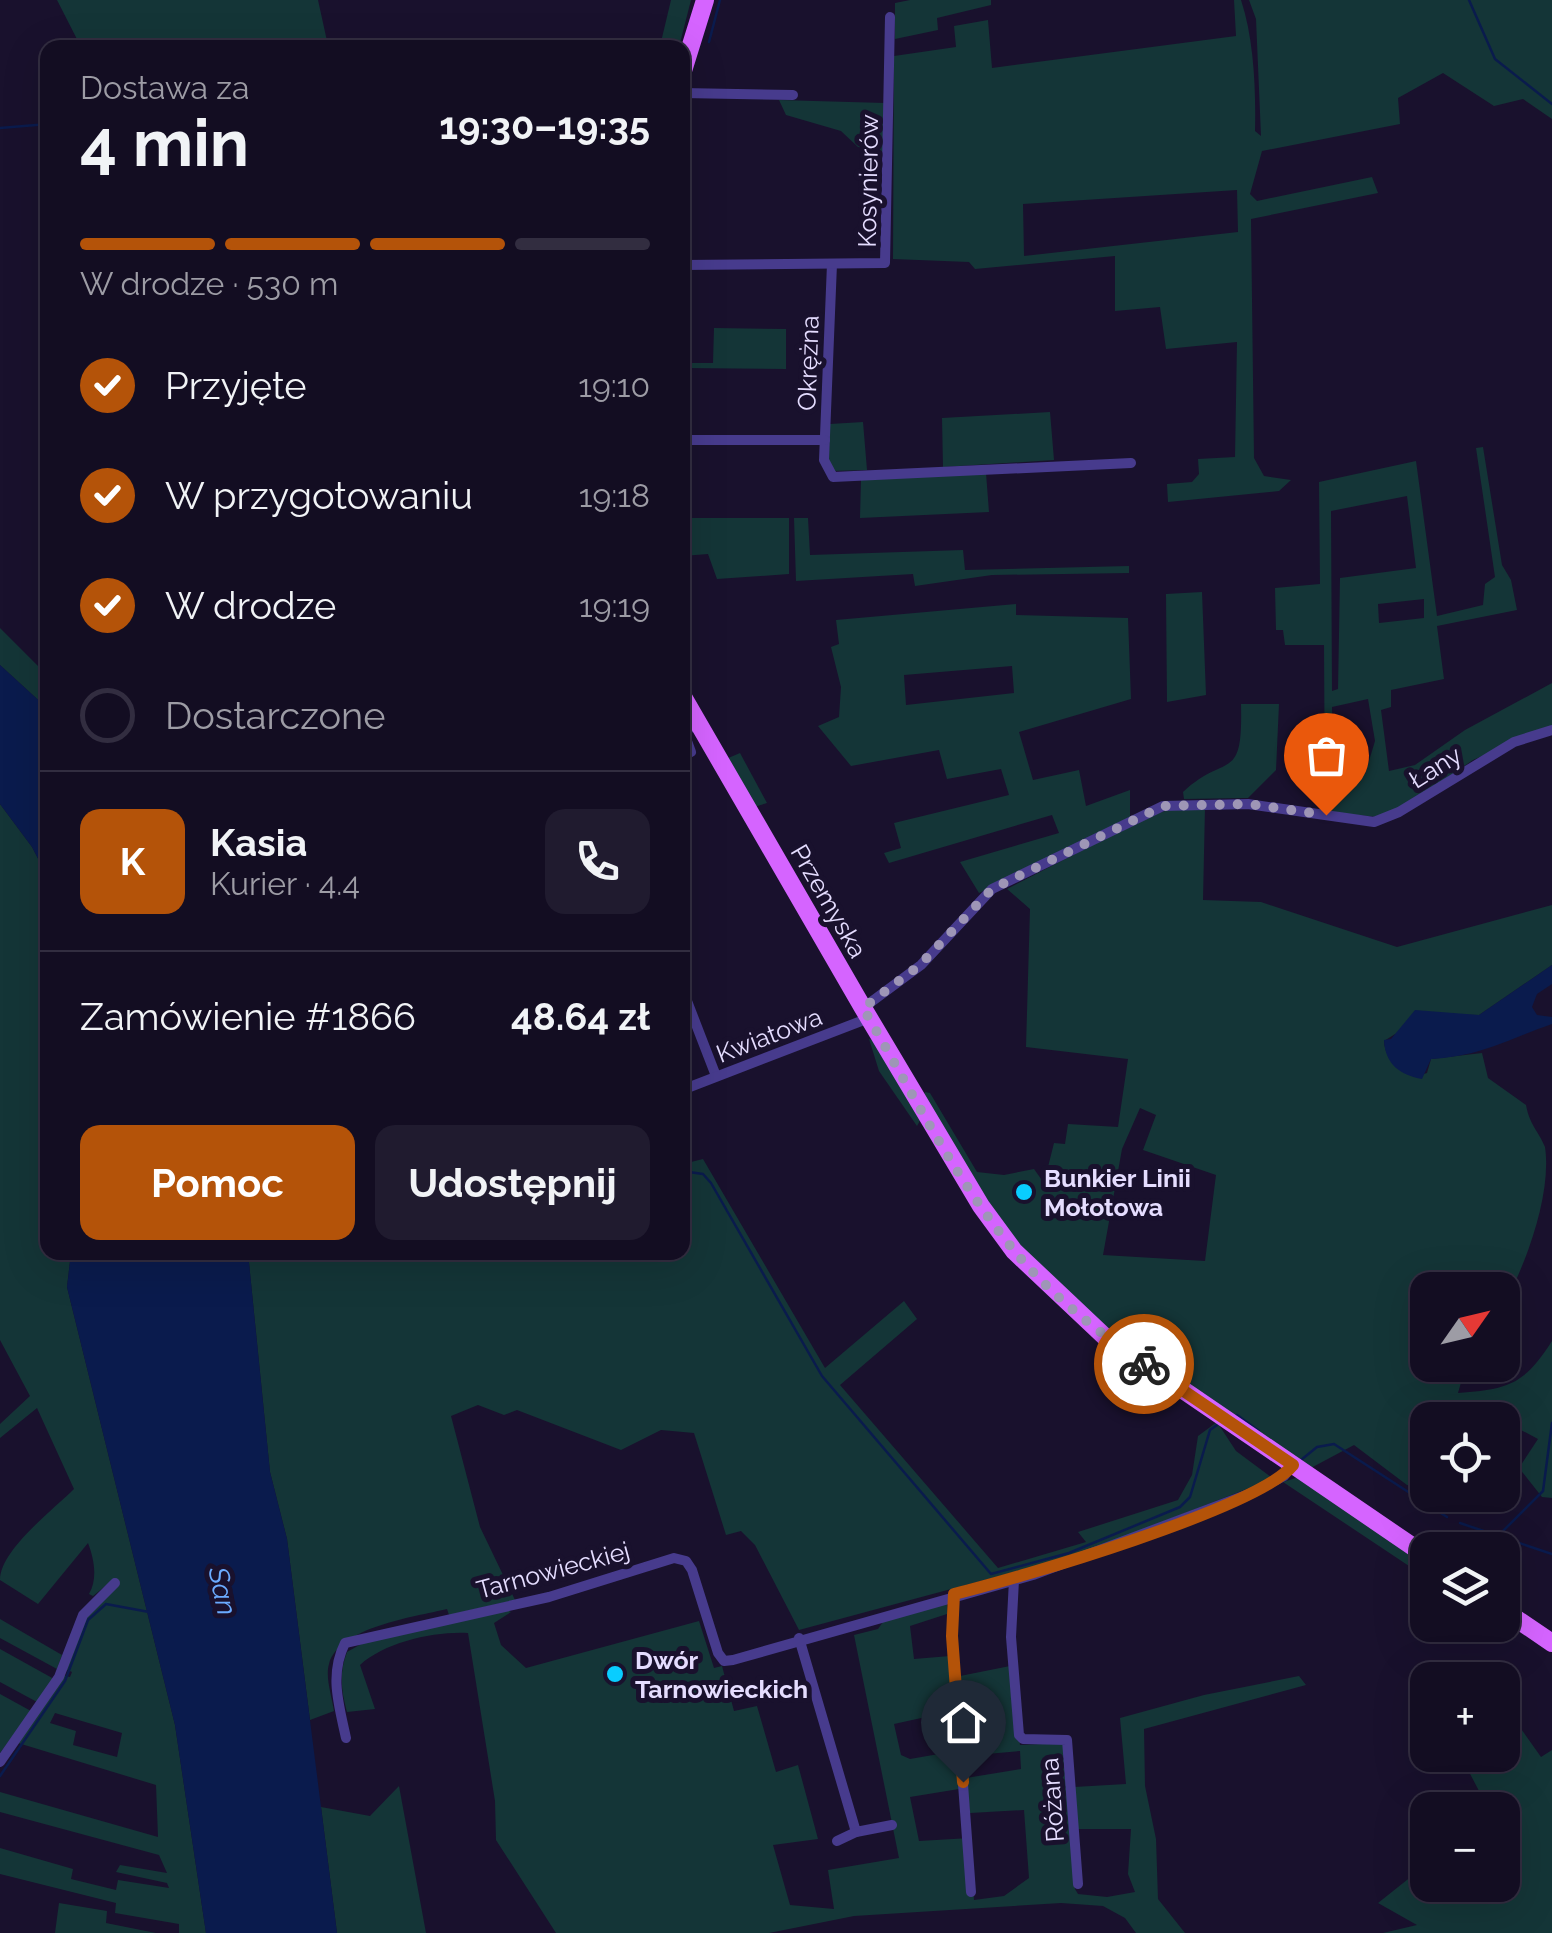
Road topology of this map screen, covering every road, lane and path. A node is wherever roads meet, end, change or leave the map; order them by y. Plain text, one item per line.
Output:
1 (705, 0) edge
2 (890, 17) dead end
3 (690, 48) edge
4 (690, 93) edge
5 (793, 95) dead end
6 (832, 264) junction
7 (690, 266) edge
8 (690, 440) edge
9 (825, 440) junction
10 (1131, 463) dead end
11 (690, 708) edge
12 (698, 722) junction
13 (690, 728) edge
14 (1552, 730) edge
15 (690, 1009) edge
16 (866, 1013) junction
17 (716, 1076) junction
18 (690, 1087) edge
19 (1293, 1465) junction
20 (1410, 1545) edge
21 (1014, 1580) junction
22 (116, 1583) dead end
23 (954, 1594) junction
24 (1520, 1621) edge
25 (799, 1638) junction
26 (1551, 1641) edge
27 (346, 1738) dead end
28 (0, 1762) edge
29 (892, 1825) dead end
30 (856, 1832) junction
31 (838, 1840) dead end
32 (1078, 1884) dead end
33 (971, 1892) dead end

1 - 3 main road
2 - 6 street, Kosynierów
4 - 5 street
6 - 7 street, Kosynierów
6 - 9 street, Okrężna
8 - 9 street, Okrężna
9 - 10 street
11 - 12 main road, Przemyska
12 - 13 street
12 - 16 main road, Przemyska
14 - 16 street, Łany
15 - 17 street
16 - 17 street, Kwiatowa
16 - 19 main road, Przemyska
17 - 18 street, Kwiatowa
19 - 20 main road, Przemyska
19 - 21 street, Tarnowieckiej
21 - 23 street, Tarnowieckiej
21 - 32 street, Różana
22 - 28 street
23 - 25 street, Tarnowieckiej
23 - 33 street
24 - 26 main road
25 - 27 street, Tarnowieckiej
25 - 30 street
29 - 30 street
30 - 31 street

